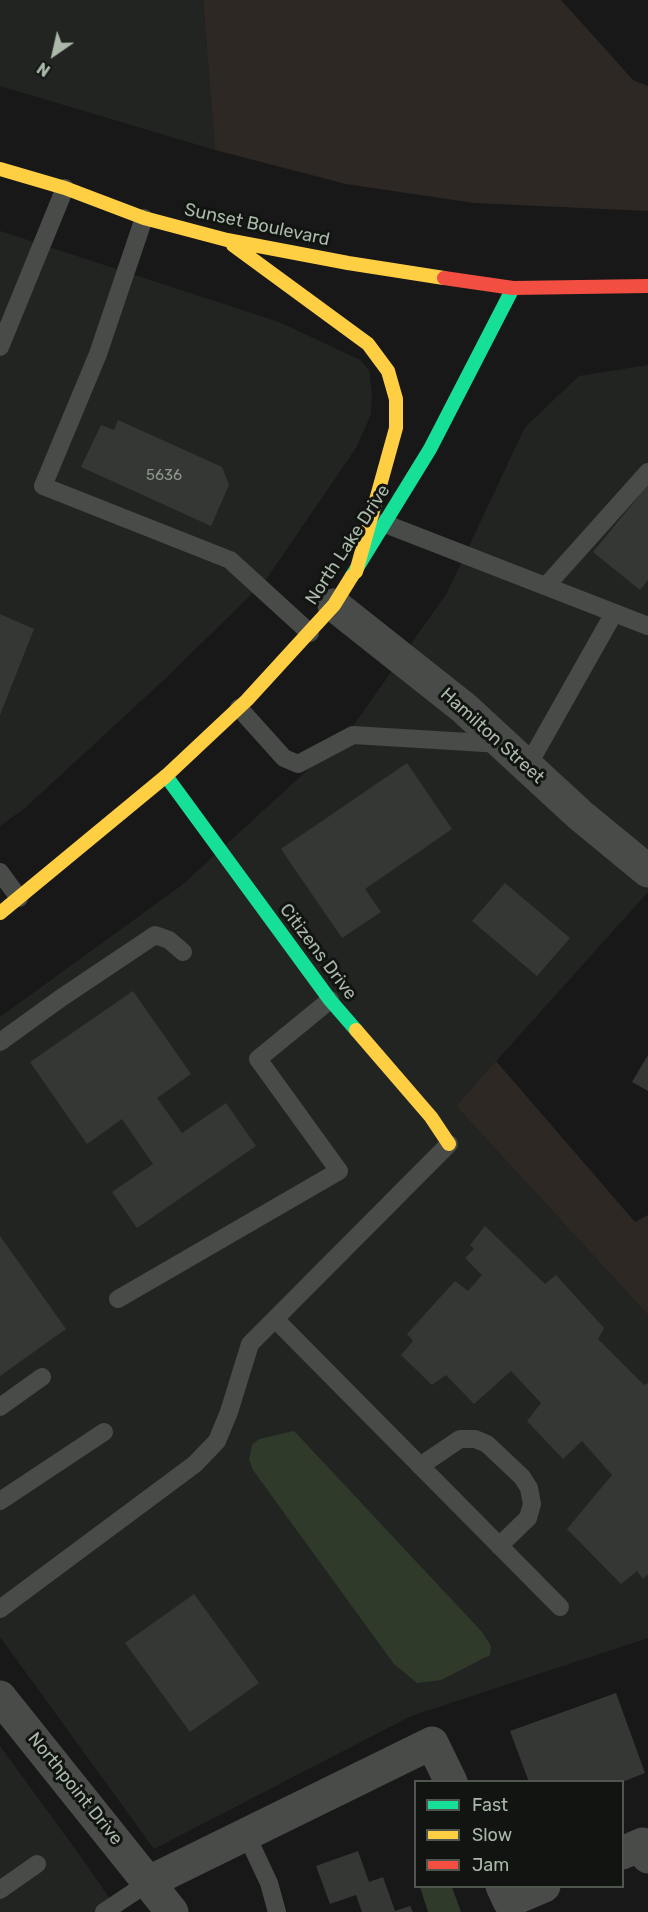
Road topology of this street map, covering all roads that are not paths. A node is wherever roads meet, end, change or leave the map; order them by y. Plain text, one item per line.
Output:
1 (0, 169) edge
2 (65, 188) junction
3 (144, 218) junction
4 (227, 240) junction
5 (648, 286) edge
6 (513, 288) junction
7 (0, 347) edge
8 (648, 472) edge
9 (383, 523) junction
10 (356, 572) junction
11 (546, 586) junction
12 (334, 605) junction
13 (614, 613) junction
14 (648, 626) edge
15 (310, 633) junction
16 (238, 708) junction
17 (502, 744) junction
18 (527, 767) junction
19 (166, 776) junction
20 (648, 871) edge
21 (0, 872) edge
22 (19, 898) junction
23 (0, 913) edge
24 (183, 952) dead end
25 (330, 1000) junction
26 (0, 1042) edge
27 (449, 1144) joint
28 (118, 1299) dead end
29 (275, 1319) junction
30 (42, 1377) dead end
31 (0, 1407) edge
32 (104, 1432) dead end
33 (420, 1466) junction
34 (0, 1501) edge
35 (499, 1546) junction
36 (560, 1606) dead end
37 (0, 1609) edge
38 (0, 1697) edge
39 (450, 1780) edge
40 (246, 1834) junction
41 (624, 1852) edge
42 (648, 1857) edge
43 (37, 1864) dead end
44 (149, 1882) junction
45 (502, 1888) edge
46 (542, 1888) edge
47 (0, 1890) edge
48 (104, 1912) edge
49 (172, 1912) edge
50 (277, 1912) edge

1 - 2 main road, Sunset Boulevard
2 - 3 main road, Sunset Boulevard
2 - 7 lane
3 - 4 main road, Sunset Boulevard
3 - 15 lane
4 - 6 main road, Sunset Boulevard
4 - 10 main road
5 - 6 main road
6 - 9 main road, North Lake Drive
8 - 11 lane
9 - 10 main road, North Lake Drive
9 - 11 lane
10 - 12 main road, North Lake Drive
11 - 13 lane
12 - 15 main road, North Lake Drive
12 - 17 street, Hamilton Street
13 - 14 lane
13 - 18 lane
15 - 16 main road, North Lake Drive
16 - 17 lane
16 - 19 main road, North Lake Drive
17 - 18 street, Hamilton Street
18 - 20 street, Hamilton Street
19 - 22 main road, North Lake Drive
19 - 25 main road, Citizens Drive
21 - 22 lane
22 - 23 main road, North Lake Drive
24 - 26 lane
25 - 27 main road, Citizens Drive
25 - 28 lane
27 - 29 lane
29 - 33 lane
29 - 37 lane
30 - 31 lane
32 - 34 lane
33 - 35 lane
33 - 35 lane
35 - 36 lane
38 - 44 street, Northpoint Drive
39 - 40 street
40 - 44 street
40 - 50 lane
41 - 42 street
43 - 47 lane
44 - 48 lane
44 - 49 street, Northpoint Drive
45 - 46 street

